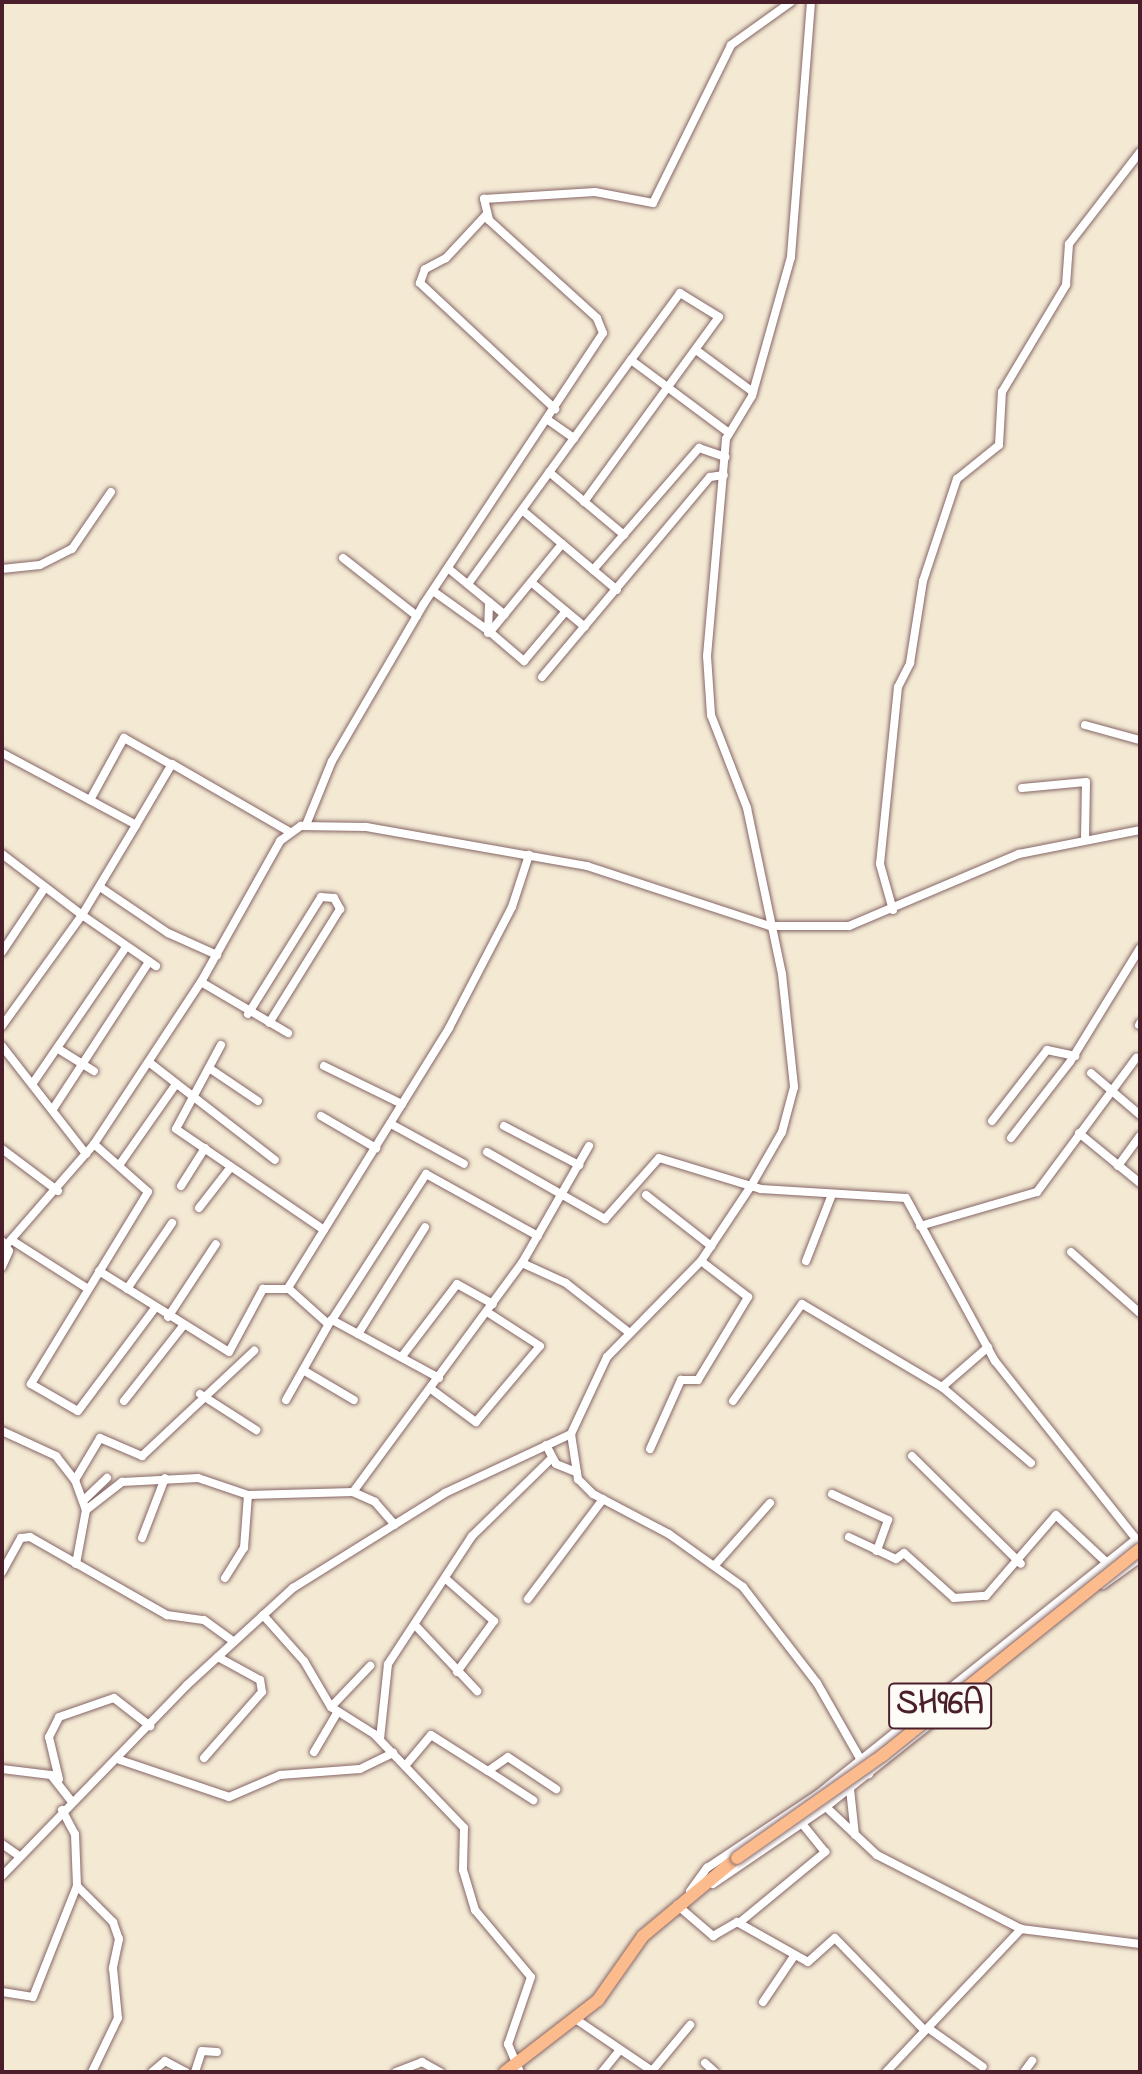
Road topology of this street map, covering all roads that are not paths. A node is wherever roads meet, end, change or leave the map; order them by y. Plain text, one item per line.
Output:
1 (791, 2) edge
2 (811, 2) edge
3 (1140, 152) edge
4 (486, 215) junction
5 (696, 350) junction
6 (631, 360) junction
7 (668, 387) junction
8 (753, 392) junction
9 (555, 409) junction
10 (548, 420) junction
11 (729, 433) junction
12 (574, 438) junction
13 (725, 457) junction
14 (546, 459) dead end
15 (552, 468) junction
16 (724, 475) junction
17 (111, 492) dead end
18 (584, 502) junction
19 (522, 510) junction
20 (624, 535) junction
21 (562, 544) junction
22 (343, 558) dead end
23 (2, 569) edge
24 (449, 569) junction
25 (593, 570) junction
26 (531, 582) junction
27 (468, 584) junction
28 (617, 590) junction
29 (433, 591) junction
30 (488, 601) junction
31 (566, 611) junction
32 (505, 615) junction
33 (417, 616) junction
34 (585, 627) junction
35 (489, 633) junction
36 (542, 677) dead end
37 (1085, 725) dead end
38 (1140, 740) edge
39 (2, 753) edge
40 (170, 764) junction
41 (1022, 788) dead end
42 (90, 800) junction
43 (136, 825) junction
44 (306, 825) junction
45 (1140, 830) edge
46 (290, 832) junction
47 (1085, 837) junction
48 (2, 854) edge
49 (529, 855) junction
50 (100, 887) junction
51 (44, 889) junction
52 (893, 910) junction
53 (82, 915) junction
54 (770, 926) junction
55 (126, 947) junction
56 (1140, 948) edge
57 (2, 952) edge
58 (217, 955) junction
59 (201, 982) junction
60 (248, 1014) junction
61 (269, 1023) junction
62 (2, 1026) edge
63 (288, 1033) dead end
64 (221, 1045) dead end
65 (2, 1046) edge
66 (60, 1050) junction
67 (1075, 1056) junction
68 (1136, 1058) dead end
69 (150, 1063) junction
70 (82, 1064) junction
71 (324, 1066) dead end
72 (209, 1068) junction
73 (94, 1071) dead end
74 (1091, 1073) dead end
75 (33, 1083) junction
76 (176, 1084) junction
77 (1111, 1091) junction
78 (193, 1097) junction
79 (258, 1101) dead end
80 (402, 1104) junction
81 (53, 1109) junction
82 (1140, 1115) edge
83 (321, 1116) dead end
84 (992, 1121) dead end
85 (391, 1124) junction
86 (504, 1126) dead end
87 (1079, 1133) junction
88 (1140, 1136) edge
89 (1011, 1138) dead end
90 (94, 1144) junction
91 (589, 1146) dead end
92 (205, 1148) junction
93 (376, 1148) junction
94 (2, 1149) edge
95 (487, 1152) dead end
96 (86, 1154) junction
97 (275, 1160) dead end
98 (120, 1164) junction
99 (464, 1164) dead end
100 (579, 1165) junction
101 (1118, 1166) junction
102 (230, 1168) junction
103 (1140, 1183) edge
104 (181, 1186) dead end
105 (751, 1186) junction
106 (58, 1191) junction
107 (562, 1194) junction
108 (646, 1195) dead end
109 (831, 1197) junction
110 (199, 1208) dead end
111 (172, 1223) dead end
112 (920, 1226) junction
113 (425, 1227) dead end
114 (324, 1230) junction
115 (538, 1236) junction
116 (6, 1244) edge
117 (216, 1244) dead end
118 (711, 1246) junction
119 (1071, 1252) dead end
120 (701, 1261) junction
121 (806, 1261) dead end
122 (522, 1263) junction
123 (2, 1267) edge
124 (99, 1271) junction
125 (88, 1289) junction
126 (127, 1289) junction
127 (288, 1289) junction
128 (155, 1308) junction
129 (490, 1308) junction
130 (1140, 1313) edge
131 (168, 1317) junction
132 (330, 1321) junction
133 (183, 1326) junction
134 (627, 1331) junction
135 (358, 1334) junction
136 (988, 1347) junction
137 (254, 1351) dead end
138 (403, 1355) junction
139 (303, 1370) junction
140 (439, 1378) junction
141 (942, 1387) junction
142 (431, 1389) junction
143 (200, 1394) junction
144 (286, 1400) dead end
145 (354, 1400) dead end
146 (124, 1401) dead end
147 (733, 1401) dead end
148 (256, 1430) dead end
149 (2, 1431) edge
150 (571, 1434) junction
151 (546, 1445) junction
152 (650, 1449) dead end
153 (525, 1455) junction
154 (912, 1456) dead end
155 (551, 1459) junction
156 (1031, 1463) dead end
157 (576, 1472) junction
158 (107, 1478) dead end
159 (165, 1478) junction
160 (75, 1480) junction
161 (353, 1492) junction
162 (832, 1494) dead end
163 (248, 1495) junction
164 (603, 1499) junction
165 (770, 1503) dead end
166 (85, 1505) junction
167 (395, 1525) junction
168 (849, 1537) dead end
169 (142, 1538) dead end
170 (1139, 1544) edge
171 (877, 1551) junction
172 (1140, 1558) edge
173 (1106, 1562) junction
174 (76, 1564) junction
175 (1021, 1564) junction
176 (715, 1565) junction
177 (2, 1572) edge
178 (225, 1578) dead end
179 (446, 1579) junction
180 (528, 1599) dead end
181 (263, 1615) junction
182 (415, 1625) junction
183 (234, 1642) junction
184 (218, 1657) junction
185 (370, 1666) dead end
186 (457, 1672) junction
187 (477, 1691) dead end
188 (334, 1710) junction
189 (150, 1726) junction
190 (380, 1739) junction
191 (314, 1752) dead end
192 (393, 1753) junction
193 (204, 1758) dead end
194 (863, 1758) junction
195 (120, 1760) junction
196 (405, 1766) junction
197 (2, 1769) edge
198 (488, 1771) junction
199 (869, 1774) junction
200 (59, 1779) junction
201 (556, 1789) dead end
202 (850, 1789) junction
203 (533, 1800) dead end
204 (71, 1801) junction
205 (826, 1807) junction
206 (62, 1810) junction
207 (802, 1824) junction
208 (855, 1835) junction
209 (2, 1844) edge
210 (19, 1856) junction
211 (2, 1876) edge
212 (77, 1886) junction
213 (690, 1891) junction
214 (675, 1903) junction
215 (739, 1923) junction
216 (1021, 1929) junction
217 (1140, 1944) edge
218 (794, 1956) junction
219 (2, 1992) edge
220 (763, 2002) dead end
221 (577, 2020) junction
222 (690, 2025) dead end
223 (927, 2030) junction
224 (619, 2051) junction
225 (217, 2052) dead end
226 (1032, 2061) dead end
227 (705, 2063) dead end
228 (983, 2067) dead end
229 (513, 2070) edge
230 (92, 2072) edge
231 (152, 2072) edge
232 (186, 2072) edge
233 (195, 2072) edge
234 (396, 2072) edge
235 (440, 2072) edge
236 (602, 2072) edge
237 (715, 2072) edge
238 (886, 2072) edge
239 (1024, 2072) edge

1 - 4 street
2 - 8 street
3 - 52 street
4 - 9 street
4 - 9 street
5 - 6 street
5 - 7 street
5 - 8 street
6 - 7 street
6 - 12 street
7 - 11 street
7 - 18 street
8 - 11 street
9 - 10 street
10 - 12 street
10 - 24 street
11 - 13 street
12 - 15 street
13 - 16 street
13 - 20 street
14 - 15 street
15 - 18 street
15 - 19 street
16 - 28 street
16 - 54 street
17 - 23 street
18 - 20 street
19 - 21 street
19 - 27 street
20 - 25 street
21 - 25 street
21 - 26 street
22 - 33 street
24 - 27 street
24 - 29 street
25 - 28 street
26 - 31 street
26 - 32 street
27 - 30 street
28 - 34 street
29 - 33 street
29 - 35 street
30 - 32 street
30 - 35 street
31 - 34 street
31 - 35 street
32 - 35 street
33 - 44 street
34 - 36 street
37 - 38 street
39 - 42 street
40 - 42 street
40 - 43 street
40 - 46 street
41 - 47 street
42 - 43 street
43 - 50 street
44 - 46 street
44 - 49 street
45 - 47 street
46 - 58 street
47 - 52 street
48 - 51 street
49 - 54 street
49 - 80 street
50 - 53 street
50 - 58 street
51 - 53 street
51 - 57 street
52 - 54 street
53 - 55 street
53 - 62 street
54 - 105 street
55 - 66 street
55 - 70 street
56 - 67 street
58 - 59 street
59 - 60 street
59 - 69 street
60 - 61 street
60 - 61 street
61 - 63 street
64 - 72 street
65 - 75 street
66 - 70 street
66 - 75 street
67 - 84 street
67 - 89 street
68 - 77 street
69 - 76 street
69 - 90 street
70 - 73 street
70 - 81 street
71 - 80 street
72 - 78 street
72 - 79 street
74 - 77 street
75 - 81 street
76 - 78 street
76 - 98 street
77 - 82 street
77 - 87 street
78 - 92 street
78 - 97 street
80 - 85 street
81 - 96 street
83 - 93 street
85 - 93 street
85 - 99 street
86 - 100 street
87 - 101 street
87 - 112 street
88 - 101 street
90 - 96 street
90 - 98 street
91 - 100 street
92 - 102 street
92 - 104 street
93 - 114 street
94 - 106 street
95 - 107 street
96 - 106 street
98 - 124 street
100 - 107 street
101 - 103 street
102 - 110 street
102 - 114 street
105 - 107 street
105 - 109 street
105 - 118 street
106 - 116 street
107 - 115 street
108 - 118 street
109 - 112 street
109 - 121 street
111 - 126 street
112 - 136 street
113 - 135 street
114 - 127 street
115 - 122 street
115 - 132 street
116 - 123 street
116 - 125 street
117 - 131 street
118 - 120 street
119 - 130 street
120 - 134 street
120 - 152 street
122 - 129 street
122 - 134 street
124 - 125 street
124 - 126 street
125 - 128 street
126 - 128 street
127 - 132 street
127 - 133 street
128 - 131 street
129 - 138 street
129 - 140 street
129 - 142 street
131 - 133 street
132 - 135 street
132 - 139 street
133 - 146 street
134 - 150 street
135 - 138 street
136 - 141 street
136 - 170 street
137 - 143 street
138 - 140 street
139 - 144 street
139 - 145 street
140 - 142 street
141 - 147 street
141 - 156 street
142 - 161 street
143 - 148 street
143 - 160 street
149 - 160 street
150 - 151 street
150 - 157 street
151 - 153 street
151 - 155 street
153 - 155 street
153 - 167 street
154 - 175 street
155 - 157 street
155 - 179 street
157 - 164 street
158 - 166 street
159 - 163 street
159 - 166 street
159 - 169 street
160 - 166 street
161 - 163 street
161 - 167 street
162 - 171 street
163 - 178 street
164 - 176 street
164 - 180 street
165 - 176 street
166 - 174 street
167 - 181 street
168 - 171 street
170 - 173 street
170 - 213 main road, SH96A, bridge
171 - 175 street
172 - 199 street
173 - 175 street
173 - 194 street
174 - 177 street
174 - 183 street
176 - 194 street
179 - 182 street
179 - 186 street
181 - 183 street
181 - 188 street
182 - 186 street
182 - 190 street
183 - 184 street
184 - 189 street
184 - 193 street
185 - 188 street
186 - 187 street
188 - 190 street
188 - 191 street
189 - 195 street
189 - 200 street
190 - 192 street
192 - 195 street
192 - 196 street
194 - 199 street
194 - 213 street
195 - 204 street
196 - 198 street
196 - 229 street
197 - 200 street
198 - 201 street
198 - 203 street
199 - 202 street
200 - 204 street
202 - 205 street
202 - 208 street
204 - 206 street
205 - 207 street
205 - 208 street
206 - 210 street
206 - 212 street
207 - 213 street
207 - 215 street
208 - 216 street
209 - 210 street
210 - 211 street
212 - 219 street
212 - 230 street
213 - 214 main road, SH96A
214 - 215 street
214 - 221 main road, SH96A
215 - 218 street
216 - 217 street
216 - 223 street
218 - 220 street
218 - 223 street
221 - 224 street
221 - 229 main road, SH96A
222 - 224 street
223 - 228 street
223 - 238 street
224 - 236 street
225 - 233 street
226 - 239 street
227 - 237 street
231 - 232 street
234 - 235 street

